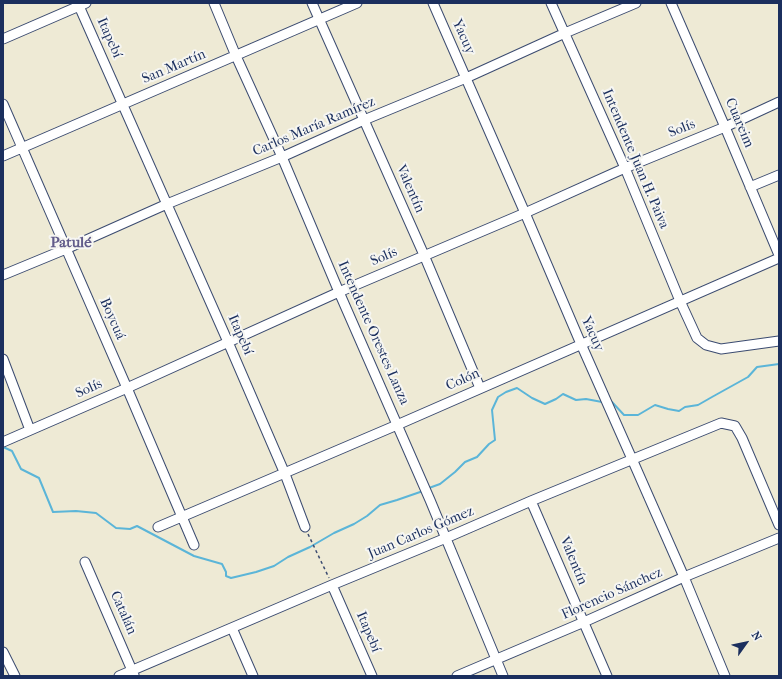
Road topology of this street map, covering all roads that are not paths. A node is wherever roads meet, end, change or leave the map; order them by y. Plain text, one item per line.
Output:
1 (214, 3) edge
2 (312, 3) edge
3 (357, 3) edge
4 (433, 3) edge
5 (551, 3) edge
6 (636, 3) edge
7 (671, 3) edge
8 (83, 4) edge
9 (319, 20) junction
10 (565, 33) junction
11 (3, 39) edge
12 (236, 56) junction
13 (466, 78) junction
14 (779, 102) edge
15 (3, 104) edge
16 (122, 105) junction
17 (364, 120) junction
18 (725, 127) junction
19 (22, 148) junction
20 (3, 156) edge
21 (282, 157) junction
22 (625, 168) junction
23 (779, 175) edge
24 (750, 187) junction
25 (167, 204) junction
26 (525, 213) junction
27 (66, 249) junction
28 (424, 255) junction
29 (779, 256) edge
30 (3, 275) edge
31 (339, 292) junction
32 (680, 301) junction
33 (779, 341) edge
34 (228, 342) junction
35 (581, 344) junction
36 (3, 359) edge
37 (127, 388) junction
38 (480, 388) junction
39 (397, 425) junction
40 (30, 430) junction
41 (3, 442) edge
42 (632, 459) junction
43 (285, 474) junction
44 (532, 501) junction
45 (182, 517) junction
46 (779, 525) edge
47 (158, 527) dead end
48 (305, 527) road end
49 (446, 538) junction
50 (779, 538) edge
51 (194, 546) dead end
52 (85, 562) dead end
53 (684, 577) junction
54 (332, 586) junction
55 (584, 622) junction
56 (232, 628) junction
57 (3, 652) edge
58 (496, 660) junction
59 (134, 673) edge
60 (15, 676) edge
61 (119, 676) edge
62 (253, 676) edge
63 (372, 676) edge
64 (457, 676) edge
65 (503, 676) edge
66 (607, 676) edge
67 (725, 676) edge

1 - 12 street, Intendente Orestes Lanza
2 - 9 street, Valentín
3 - 9 street, San Martín
4 - 13 street, Yacuy
5 - 10 street, Intendente Juan H. Paiva
6 - 10 street, Carlos María Ramírez
7 - 18 street, Cuareim
8 - 11 street
8 - 16 street, Itapebí
9 - 12 street, San Martín
9 - 17 street, Valentín
10 - 13 street, Carlos María Ramírez
10 - 22 street, Intendente Juan H. Paiva
12 - 16 street, San Martín
12 - 21 street, Intendente Orestes Lanza
13 - 17 street, Carlos María Ramírez
13 - 26 street, Yacuy
14 - 18 street, Solís
15 - 19 street, Boycuá
16 - 19 street, San Martín
16 - 25 street, Itapebí
17 - 21 street, Carlos María Ramírez
17 - 28 street, Valentín
18 - 22 street, Solís
18 - 24 street, Cuareim
19 - 20 street, San Martín
19 - 27 street, Boycuá
21 - 25 street, Carlos María Ramírez
21 - 31 street, Intendente Orestes Lanza
22 - 26 street, Solís
22 - 32 street, Intendente Juan H. Paiva
23 - 24 street
24 - 29 street, Cuareim
25 - 27 street, Carlos María Ramírez
25 - 34 street, Itapebí
26 - 28 street, Solís
26 - 35 street, Yacuy
27 - 30 street, Carlos María Ramírez
27 - 37 street, Boycuá
28 - 31 street, Solís
28 - 38 street, Valentín
29 - 32 street, Colón
31 - 34 street, Solís
31 - 39 street, Intendente Orestes Lanza
32 - 33 street, Intendente Juan H. Paiva
32 - 35 street, Colón
34 - 37 street, Solís
34 - 43 street, Itapebí
35 - 38 street, Colón
35 - 42 street, Yacuy
36 - 40 street
37 - 40 street, Solís
37 - 45 street, Boycuá
38 - 39 street, Colón
39 - 43 street, Colón
39 - 49 street, Intendente Orestes Lanza
40 - 41 street, Solís
42 - 44 street, Juan Carlos Gómez
42 - 46 street, Juan Carlos Gómez
42 - 53 street, Yacuy
43 - 45 street, Colón
43 - 48 street, Itapebí
44 - 49 street, Juan Carlos Gómez
44 - 55 street, Valentín
45 - 47 street, Colón
45 - 51 street, Boycuá
49 - 54 street, Juan Carlos Gómez
49 - 58 street, Intendente Orestes Lanza
50 - 53 street, Florencio Sánchez
52 - 59 street, Catalán
53 - 55 street, Florencio Sánchez
53 - 67 street, Yacuy
54 - 56 street, Juan Carlos Gómez
54 - 63 street, Itapebí
55 - 58 street, Florencio Sánchez
55 - 66 street, Valentín
56 - 59 street, Juan Carlos Gómez
56 - 62 street
57 - 60 street
58 - 64 street, Florencio Sánchez
58 - 65 street, Intendente Orestes Lanza
59 - 61 street, Juan Carlos Gómez

